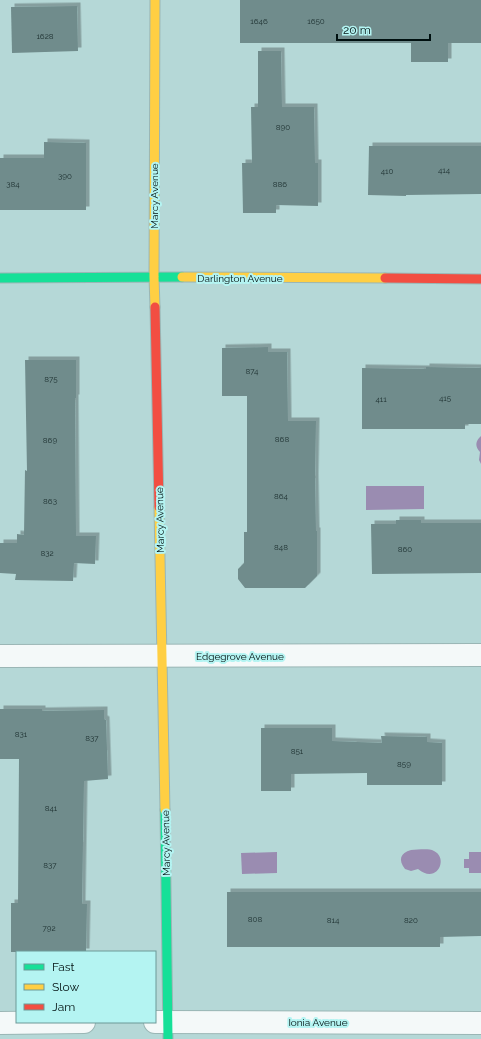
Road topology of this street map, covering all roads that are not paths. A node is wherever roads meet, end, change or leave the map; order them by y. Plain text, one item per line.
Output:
1 (155, 0) edge
2 (154, 277) junction
3 (0, 278) edge
4 (481, 279) edge
5 (481, 655) edge
6 (0, 656) edge
7 (163, 656) junction
8 (0, 1023) edge
9 (16, 1023) edge
10 (481, 1023) edge
11 (164, 1027) edge

1 - 2 street, Marcy Avenue
2 - 3 street, Darlington Avenue
2 - 4 street, Darlington Avenue
2 - 7 street, Marcy Avenue
5 - 7 street, Edgegrove Avenue
6 - 7 street, Edgegrove Avenue
7 - 11 street, Marcy Avenue
8 - 9 street
10 - 11 street, Ionia Avenue

